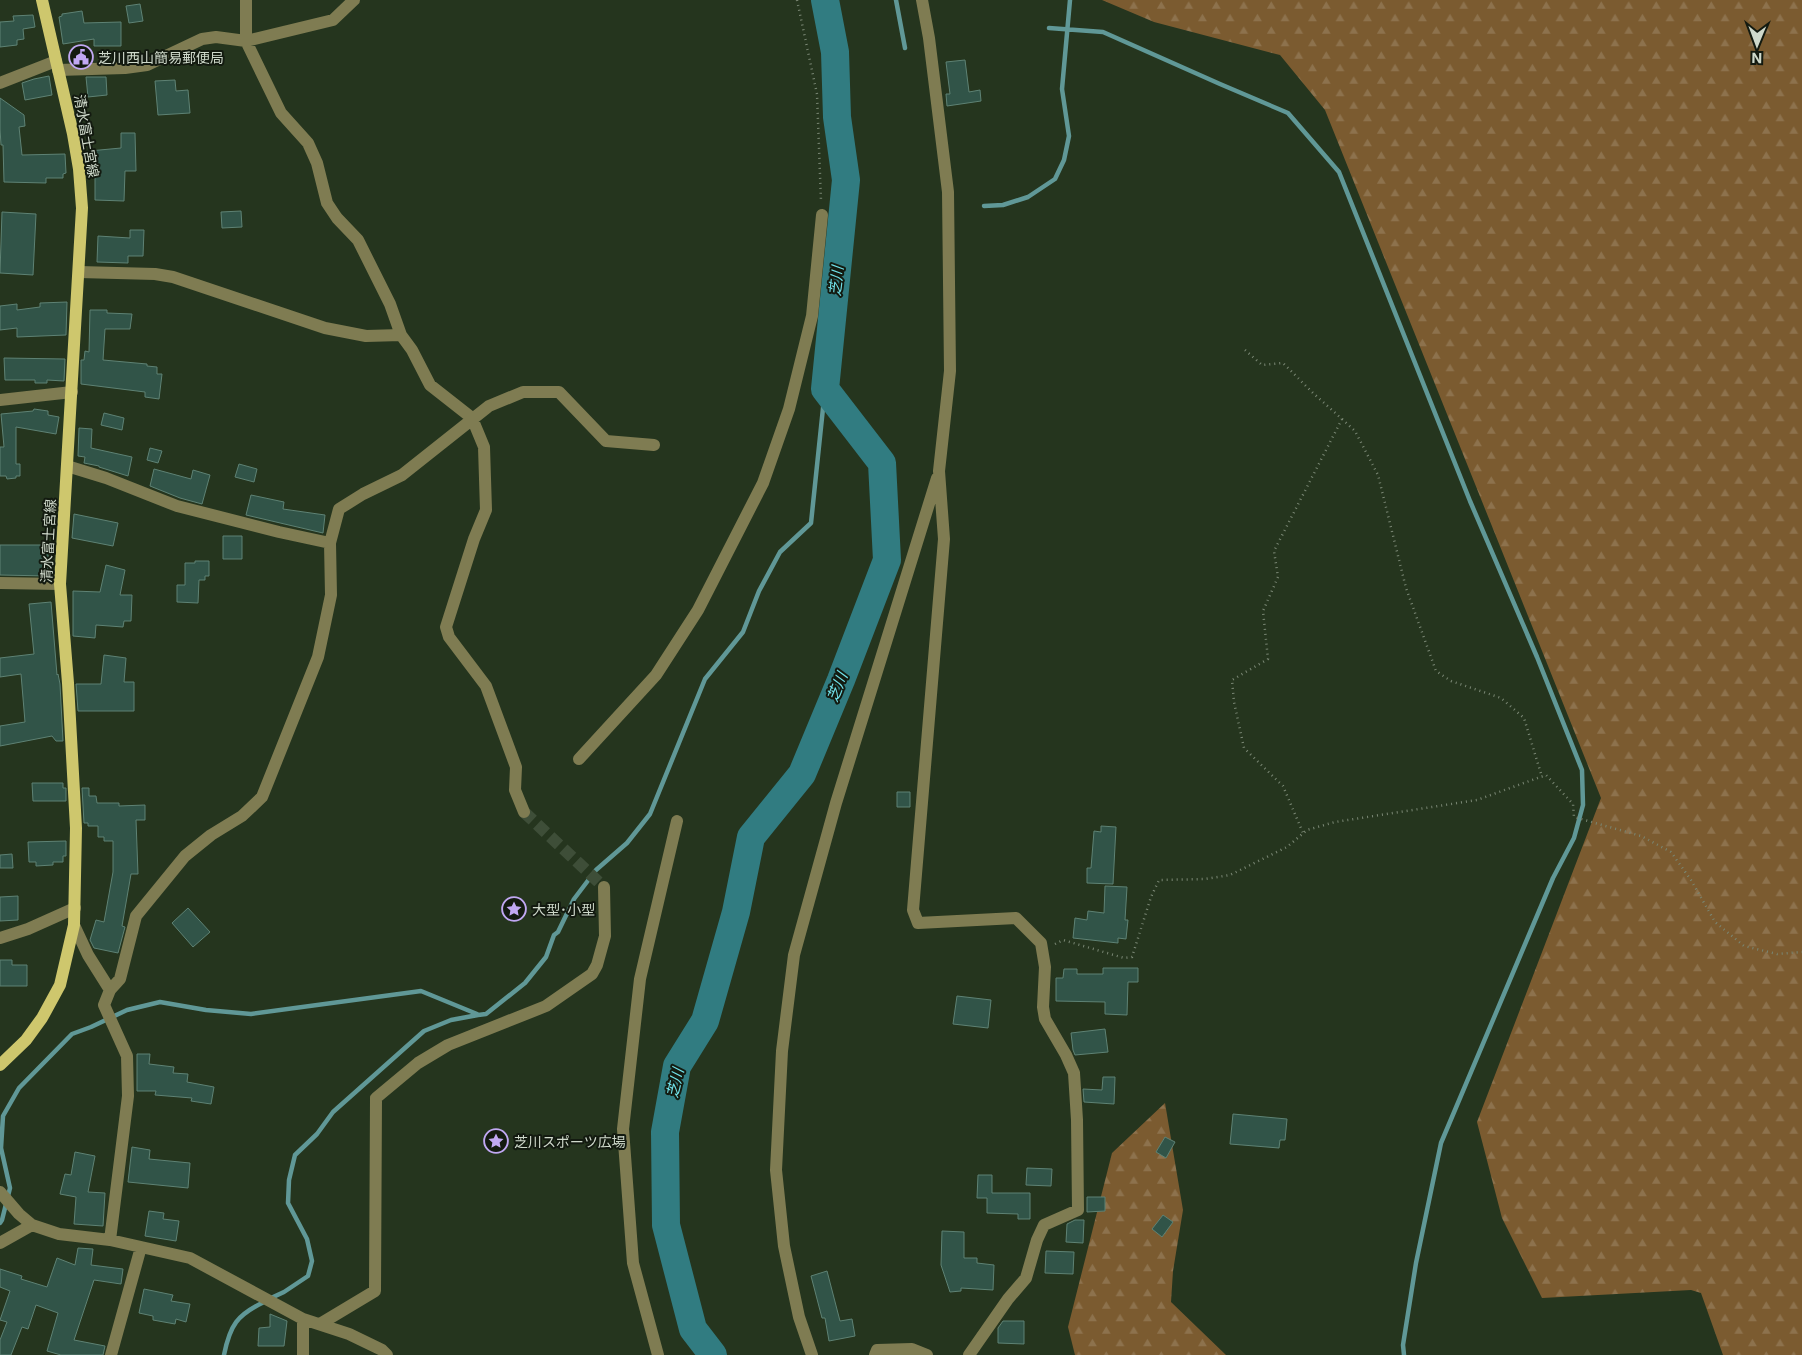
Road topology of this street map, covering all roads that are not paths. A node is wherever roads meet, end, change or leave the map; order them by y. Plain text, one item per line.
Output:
1 (42, 0) edge
2 (246, 0) edge
3 (354, 0) edge
4 (922, 0) edge
5 (246, 41) junction
6 (57, 66) junction
7 (0, 83) edge
8 (822, 215) road end
9 (79, 272) junction
10 (401, 335) junction
11 (72, 392) junction
12 (0, 400) edge
13 (472, 418) junction
14 (654, 445) dead end
15 (67, 466) junction
16 (939, 471) junction
17 (330, 542) junction
18 (0, 583) edge
19 (60, 584) junction
20 (578, 759) dead end
21 (524, 812) tunnel mouth
22 (677, 821) dead end
23 (604, 887) dead end
24 (76, 908) junction
25 (74, 925) junction
26 (0, 938) edge
27 (110, 990) junction
28 (0, 1065) edge
29 (0, 1192) edge
30 (32, 1225) junction
31 (110, 1240) junction
32 (0, 1243) edge
33 (141, 1247) junction
34 (303, 1319) junction
35 (320, 1324) junction
36 (111, 1355) edge
37 (303, 1355) edge
38 (387, 1355) edge
39 (658, 1355) edge
40 (812, 1355) edge
41 (875, 1355) edge
42 (927, 1355) edge
43 (969, 1355) edge

1 - 6 main road, 清水富士宮線
2 - 5 street
3 - 5 street
4 - 16 street
5 - 6 street
5 - 10 street
6 - 7 street
6 - 9 main road, 清水富士宮線
8 - 20 street
9 - 10 street
9 - 11 main road, 清水富士宮線
10 - 13 street
11 - 12 street
11 - 15 main road, 清水富士宮線
13 - 14 street
13 - 17 street
13 - 21 street
15 - 17 street
15 - 19 main road, 清水富士宮線
16 - 40 street
16 - 43 street
17 - 27 street
18 - 19 street
19 - 24 main road, 清水富士宮線
22 - 39 street
23 - 35 street
24 - 25 main road, 清水富士宮線
24 - 26 street
25 - 27 street
25 - 28 main road, 清水富士宮線
27 - 31 street
29 - 30 street
30 - 31 street
30 - 32 street
31 - 33 street
33 - 34 street
33 - 36 street
34 - 35 street
34 - 37 street
35 - 38 street
41 - 42 street

